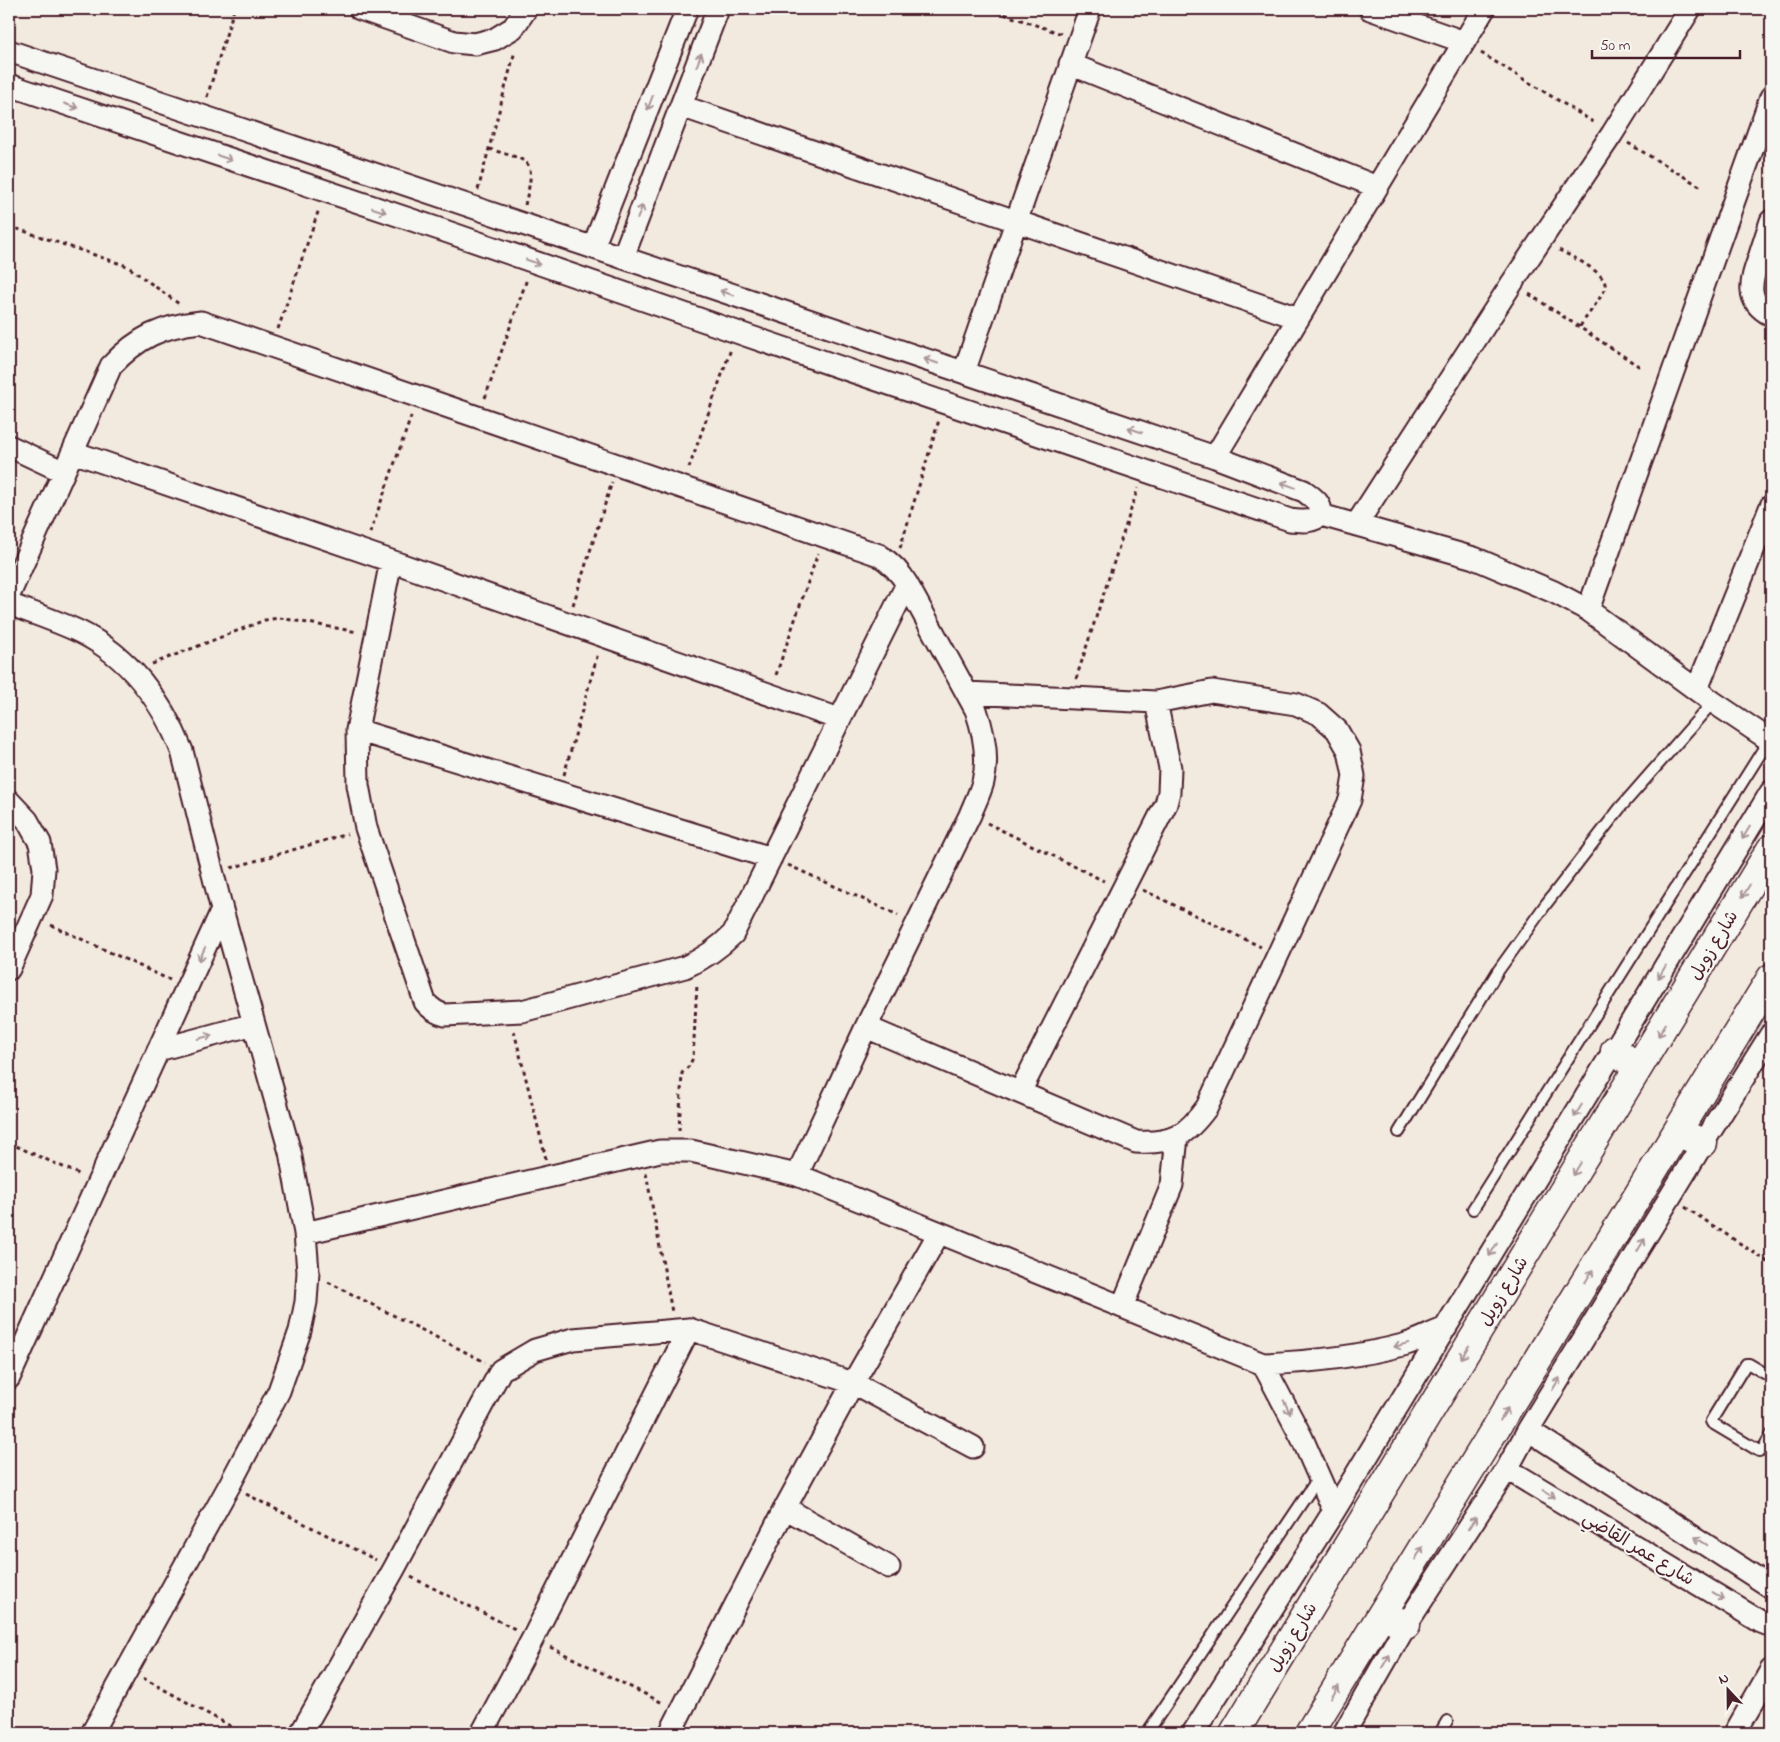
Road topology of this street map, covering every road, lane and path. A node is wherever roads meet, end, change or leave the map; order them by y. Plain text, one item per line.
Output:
1 (234, 9) edge
2 (360, 9) edge
3 (526, 9) edge
4 (687, 9) edge
5 (718, 9) edge
6 (988, 9) edge
7 (1090, 9) edge
8 (1370, 9) edge
9 (1484, 9) edge
10 (1690, 9) edge
11 (513, 28) junction
12 (1079, 39) junction
13 (1464, 42) junction
14 (9, 51) edge
15 (47, 64) junction
16 (1070, 64) junction
17 (9, 85) edge
18 (35, 93) junction
19 (1771, 97) edge
20 (681, 106) junction
21 (201, 116) junction
22 (1612, 134) junction
23 (489, 149) junction
24 (1377, 187) junction
25 (1703, 188) dead end
26 (324, 192) junction
27 (452, 200) junction
28 (473, 208) junction
29 (1016, 221) junction
30 (1771, 221) edge
31 (521, 224) junction
32 (9, 226) edge
33 (442, 230) junction
34 (1541, 239) junction
35 (593, 247) junction
36 (622, 258) junction
37 (533, 262) junction
38 (1512, 283) junction
39 (762, 304) junction
40 (1771, 315) edge
41 (1298, 318) junction
42 (201, 322) junction
43 (1578, 328) junction
44 (744, 335) junction
45 (272, 346) junction
46 (1640, 367) dead end
47 (964, 372) junction
48 (418, 396) junction
49 (944, 402) junction
50 (478, 417) junction
51 (9, 446) edge
52 (72, 452) junction
53 (1215, 457) junction
54 (617, 465) junction
55 (1144, 470) junction
56 (64, 472) junction
57 (682, 487) junction
58 (1771, 506) edge
59 (1321, 515) junction
60 (1356, 525) junction
61 (824, 536) junction
62 (363, 552) junction
63 (391, 561) junction
64 (895, 567) junction
65 (907, 584) junction
66 (9, 595) edge
67 (9, 604) edge
68 (1588, 610) junction
69 (568, 623) junction
70 (376, 635) junction
71 (603, 636) junction
72 (134, 672) junction
73 (967, 693) junction
74 (770, 694) junction
75 (1705, 696) junction
76 (1070, 698) junction
77 (1156, 702) junction
78 (839, 719) junction
79 (357, 730) junction
80 (1770, 741) edge
81 (559, 792) junction
82 (1771, 792) edge
83 (9, 801) edge
84 (970, 815) junction
85 (366, 828) junction
86 (1771, 849) edge
87 (771, 858) junction
88 (213, 874) junction
89 (1124, 886) junction
90 (222, 910) junction
91 (33, 916) junction
92 (917, 924) junction
93 (1277, 955) junction
94 (698, 961) junction
95 (9, 969) edge
96 (1771, 978) edge
97 (187, 987) junction
98 (509, 1011) junction
99 (254, 1024) junction
100 (866, 1027) junction
101 (1771, 1034) edge
102 (158, 1050) junction
103 (1615, 1050) junction
104 (1638, 1068) junction
105 (1020, 1092) junction
106 (1399, 1132) dead end
107 (1677, 1132) junction
108 (1177, 1137) junction
109 (9, 1143) edge
110 (1703, 1143) junction
111 (678, 1150) junction
112 (642, 1156) junction
113 (797, 1175) junction
114 (550, 1177) junction
115 (98, 1182) junction
116 (1670, 1197) junction
117 (1473, 1209) dead end
118 (305, 1232) junction
119 (939, 1233) junction
120 (1771, 1264) edge
121 (308, 1272) junction
122 (1122, 1307) junction
123 (1446, 1328) junction
124 (682, 1329) junction
125 (1263, 1364) junction
126 (501, 1370) junction
127 (1771, 1376) edge
128 (9, 1378) edge
129 (853, 1383) junction
130 (1528, 1430) junction
131 (1771, 1435) edge
132 (973, 1447) dead end
133 (1507, 1469) junction
134 (1320, 1476) junction
135 (230, 1486) junction
136 (784, 1508) junction
137 (1334, 1511) junction
138 (889, 1567) dead end
139 (394, 1569) junction
140 (1771, 1587) edge
141 (1394, 1619) junction
142 (1771, 1626) edge
143 (533, 1638) junction
144 (127, 1670) junction
145 (1771, 1670) edge
146 (682, 1713) junction
147 (1447, 1721) dead end
148 (1352, 1730) edge
149 (92, 1733) edge
150 (243, 1733) edge
151 (301, 1733) edge
152 (482, 1733) edge
153 (670, 1733) edge
154 (1148, 1733) edge
155 (1193, 1733) edge
156 (1234, 1733) edge
157 (1309, 1733) edge
158 (1440, 1733) edge
159 (1735, 1733) edge

1 - 21 path
2 - 11 street
3 - 11 street
4 -> 35 street
20 -> 5 street
6 - 12 path
7 - 12 street
8 - 13 street
9 - 13 street
10 - 22 street
11 - 23 path
12 - 16 street
13 - 22 path
13 - 24 street
14 - 15 street
15 - 18 street
15 - 21 street
16 - 24 street
16 - 29 street
17 - 18 street
18 -> 26 street
19 - 68 street
20 - 29 street
36 -> 20 street
21 - 27 street
22 - 25 path
22 - 34 street
23 - 28 path
23 - 31 path
24 - 41 street
26 -> 33 street
26 - 45 path
27 - 28 street
27 - 33 street
28 - 31 street
29 - 41 street
29 - 47 street
30 - 40 street
31 - 35 street
32 - 42 path
33 - 37 street
34 - 38 street
34 - 43 path
35 - 36 street
39 -> 36 street
37 -> 44 street
37 - 50 path
38 - 43 path
38 - 60 street
39 - 44 street
47 -> 39 street
41 - 53 street
42 - 45 street
42 - 52 street
43 - 46 path
44 - 49 street
44 - 57 path
45 - 48 street
53 -> 47 street
48 - 50 street
48 - 62 path
49 - 55 street
49 - 64 path
50 - 54 street
51 - 56 street
52 - 56 street
52 - 62 street
59 -> 53 street
54 - 57 street
54 - 69 path
55 - 59 street
55 - 76 path
56 - 66 street
57 - 61 street
58 - 75 street
59 - 60 street
60 - 68 street
61 - 64 street
61 - 74 path
62 - 63 street
63 - 69 street
63 - 70 street
64 - 65 street
65 - 73 street
65 - 78 street
67 - 72 street
68 - 75 street
69 - 71 street
70 - 72 path
70 - 79 street
71 - 74 street
71 - 81 path
72 - 88 street
73 - 76 street
73 - 84 street
74 - 78 street
75 - 80 street
75 - 106 lane
76 - 77 street
77 - 89 street
77 - 93 street
78 - 87 street
79 - 81 street
79 - 85 street
80 - 117 lane
81 - 87 street
82 -> 103 street
83 - 91 street
84 - 89 path
84 - 92 street
85 - 88 path
85 - 98 street
86 -> 104 main road, شارع زويل
87 - 92 path
87 - 94 street
88 - 90 street
89 - 93 path
89 - 105 street
90 -> 97 street
90 - 99 street
91 - 95 street
91 - 97 path
92 - 100 street
93 - 108 street
94 - 98 street
94 - 111 path
96 - 107 main road
97 - 102 street
98 - 114 path
102 -> 99 street
99 - 118 street
100 - 105 street
100 - 113 street
101 - 110 street
102 - 115 street
103 - 104 main road
103 -> 123 street
104 -> 156 main road, شارع زويل
105 - 108 street
107 - 110 main road
141 -> 107 main road
108 - 122 street
109 - 115 path
110 - 116 street
111 - 112 street
111 - 113 street
112 - 114 street
112 - 124 path
113 - 119 street
114 - 118 street
115 - 128 street
116 - 120 path
130 -> 116 street
118 - 121 street
119 - 122 street
119 - 129 street
121 - 126 path
121 - 135 street
122 - 125 street
123 -> 125 street
123 - 137 street
124 - 126 street
124 - 129 street
124 - 143 street
125 -> 134 street
126 - 139 street
127 - 131 lane
129 - 132 street
129 - 136 street
130 - 133 street
140 -> 130 street
141 -> 133 street
133 -> 142 street, شارع عمر القاضي
134 - 137 street
134 - 154 lane
135 - 139 path
135 - 144 street
136 - 138 street
136 - 146 street
137 - 155 street
139 - 143 path
139 - 151 street
148 -> 141 street
157 -> 141 main road
143 - 146 path
143 - 152 street
144 - 149 street
144 - 150 path
145 - 159 street
146 - 153 street
147 - 158 lane

